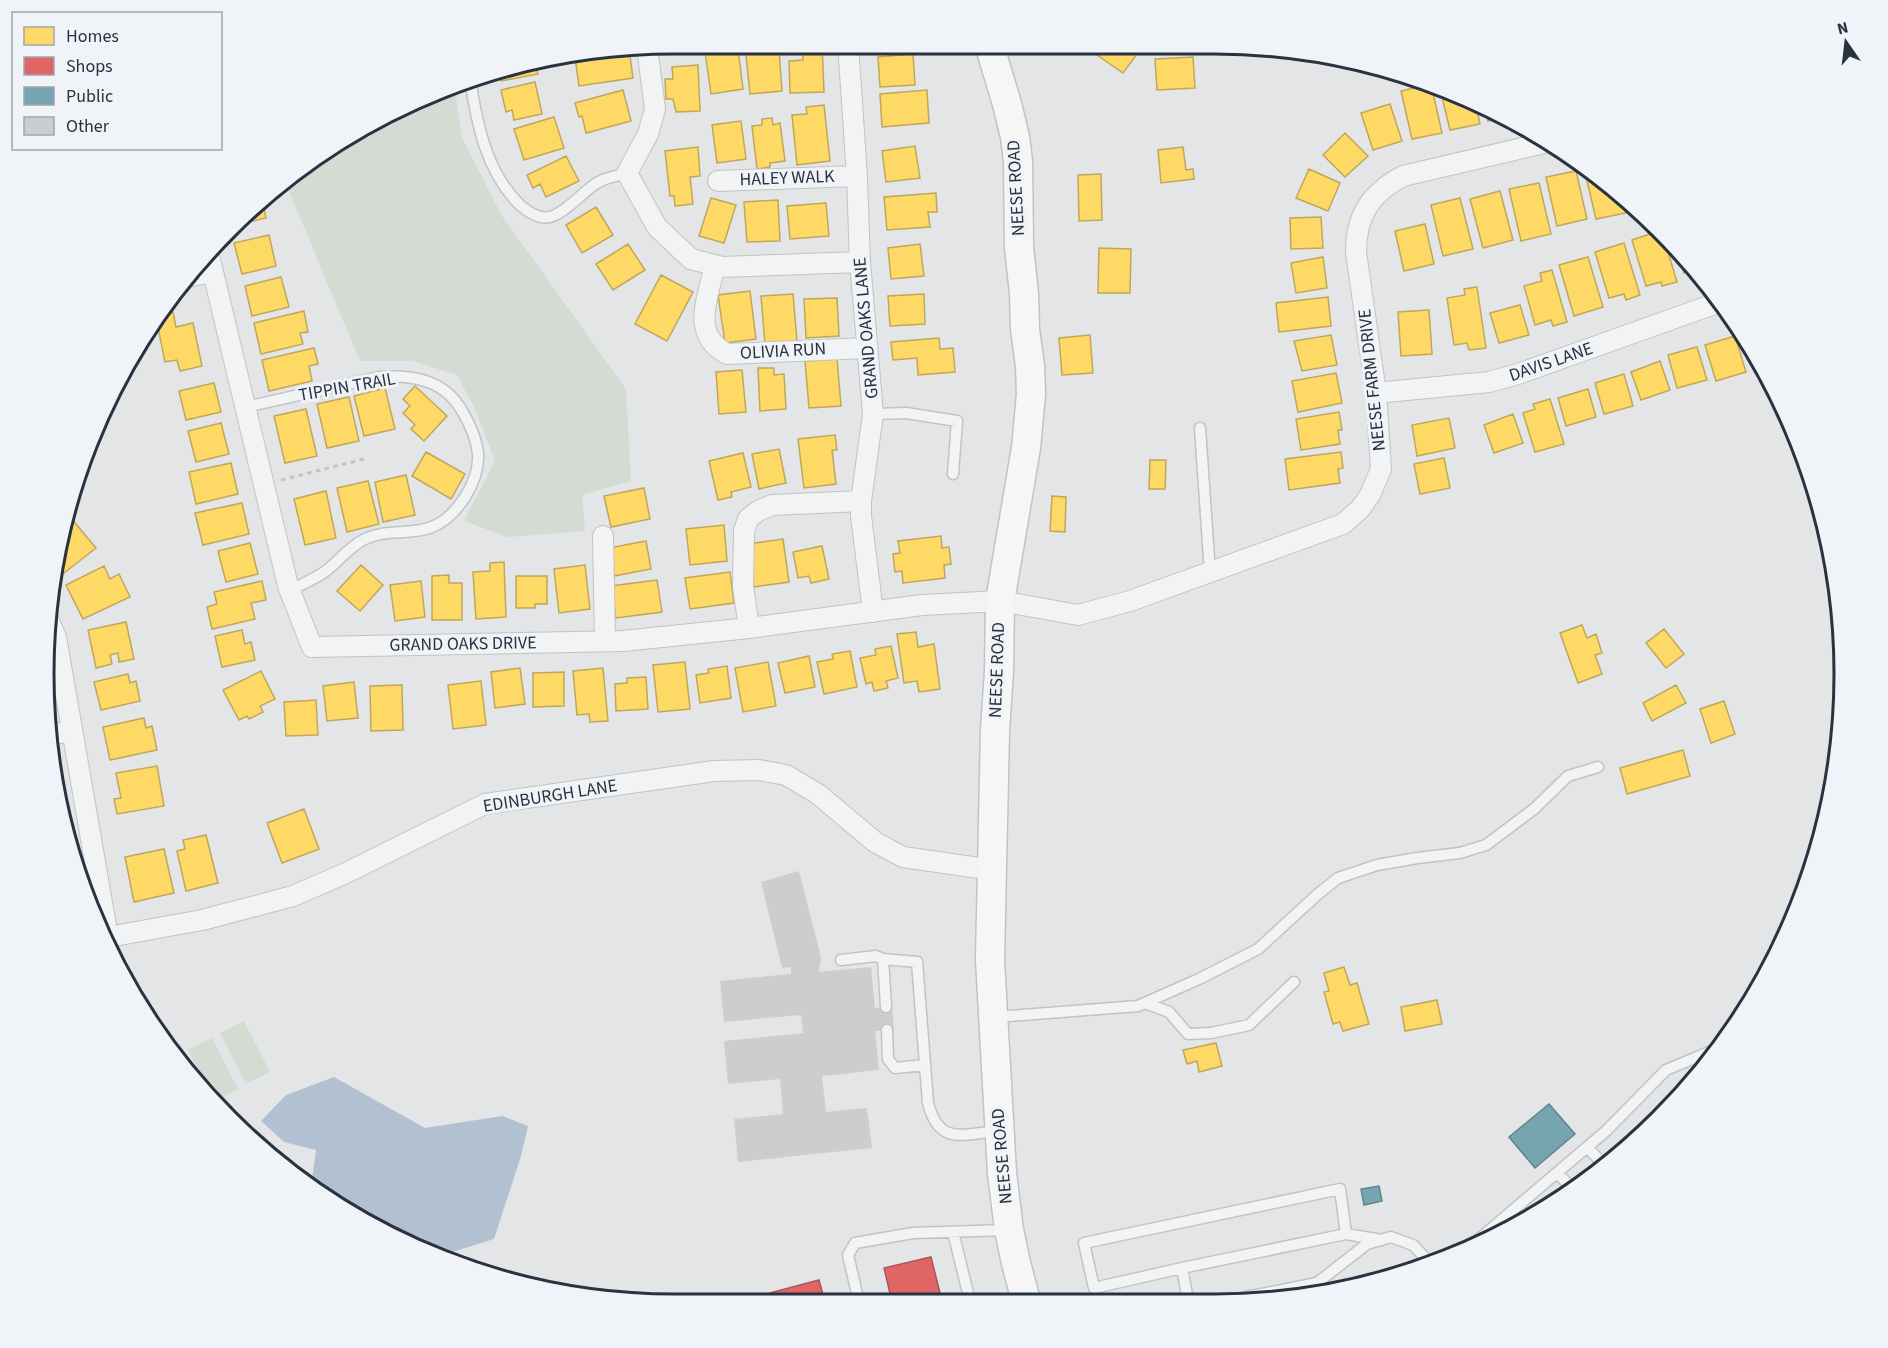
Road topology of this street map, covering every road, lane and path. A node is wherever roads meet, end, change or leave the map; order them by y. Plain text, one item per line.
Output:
1 (849, 54) edge
2 (992, 54) edge
3 (648, 55) edge
4 (471, 88) edge
5 (1536, 145) edge
6 (627, 173) junction
7 (857, 176) junction
8 (718, 181) dead end
9 (211, 262) edge
10 (860, 262) junction
11 (716, 265) junction
12 (213, 272) junction
13 (200, 275) edge
14 (1712, 305) edge
15 (867, 348) junction
16 (1376, 393) junction
17 (246, 407) junction
18 (873, 414) junction
19 (1200, 428) dead end
20 (364, 459) dead end
21 (953, 474) dead end
22 (264, 484) junction
23 (861, 501) junction
24 (603, 536) dead end
25 (1210, 573) junction
26 (290, 590) junction
27 (1000, 601) junction
28 (873, 612) junction
29 (749, 628) junction
30 (55, 635) edge
31 (605, 641) junction
32 (72, 731) junction
33 (57, 734) edge
34 (1598, 767) dead end
35 (993, 870) junction
36 (100, 910) edge
37 (113, 937) edge
38 (883, 959) junction
39 (841, 960) dead end
40 (1293, 981) dead end
41 (1145, 1003) junction
42 (886, 1007) dead end
43 (992, 1017) junction
44 (887, 1030) dead end
45 (1703, 1054) edge
46 (925, 1065) junction
47 (998, 1131) junction
48 (1587, 1147) junction
49 (1599, 1160) edge
50 (1557, 1173) junction
51 (1567, 1183) edge
52 (1493, 1228) edge
53 (1008, 1230) junction
54 (953, 1232) junction
55 (1346, 1234) junction
56 (1382, 1240) junction
57 (1424, 1257) edge
58 (1182, 1268) junction
59 (1317, 1283) joint
60 (1278, 1291) edge
61 (857, 1294) edge
62 (968, 1294) edge
63 (1024, 1294) edge
64 (1187, 1294) edge

1 - 7 street, GRAND OAKS LANE
2 - 27 street, NEESE ROAD
3 - 6 street
4 - 6 lane
5 - 16 street, NEESE FARM DRIVE
6 - 11 street
7 - 8 street, HALEY WALK
7 - 10 street, GRAND OAKS LANE
9 - 12 street, GRAND OAKS DRIVE
10 - 11 street
10 - 15 street, GRAND OAKS LANE
11 - 15 street, OLIVIA RUN
12 - 13 street
12 - 17 street, GRAND OAKS DRIVE
14 - 16 street, DAVIS LANE
15 - 18 street, GRAND OAKS LANE
16 - 25 street, NEESE FARM DRIVE
17 - 22 street, GRAND OAKS DRIVE
17 - 26 lane, TIPPIN TRAIL
18 - 21 lane
18 - 23 street, GRAND OAKS LANE
19 - 25 lane
20 - 22 path
22 - 26 street, GRAND OAKS DRIVE
23 - 28 street, GRAND OAKS LANE
23 - 29 street
24 - 31 street
25 - 27 street, NEESE FARM DRIVE
26 - 31 street, GRAND OAKS DRIVE
27 - 28 street, GRAND OAKS DRIVE
27 - 35 street, NEESE ROAD
28 - 29 street, GRAND OAKS DRIVE
29 - 31 street, GRAND OAKS DRIVE
30 - 32 street
32 - 33 street
32 - 36 street
34 - 41 lane
35 - 37 street, EDINBURGH LANE
35 - 43 street, NEESE ROAD
38 - 39 lane
38 - 42 lane
38 - 46 lane
40 - 41 lane
41 - 43 lane
43 - 47 street, NEESE ROAD
44 - 46 lane
45 - 48 lane
46 - 47 lane
47 - 53 street, NEESE ROAD
48 - 49 lane
48 - 50 lane
50 - 51 lane
50 - 52 lane
53 - 54 lane
53 - 63 street, NEESE ROAD
54 - 61 lane
54 - 62 lane
55 - 56 lane
55 - 58 lane
55 - 58 lane
56 - 57 lane
56 - 59 lane
58 - 64 lane
59 - 60 lane

